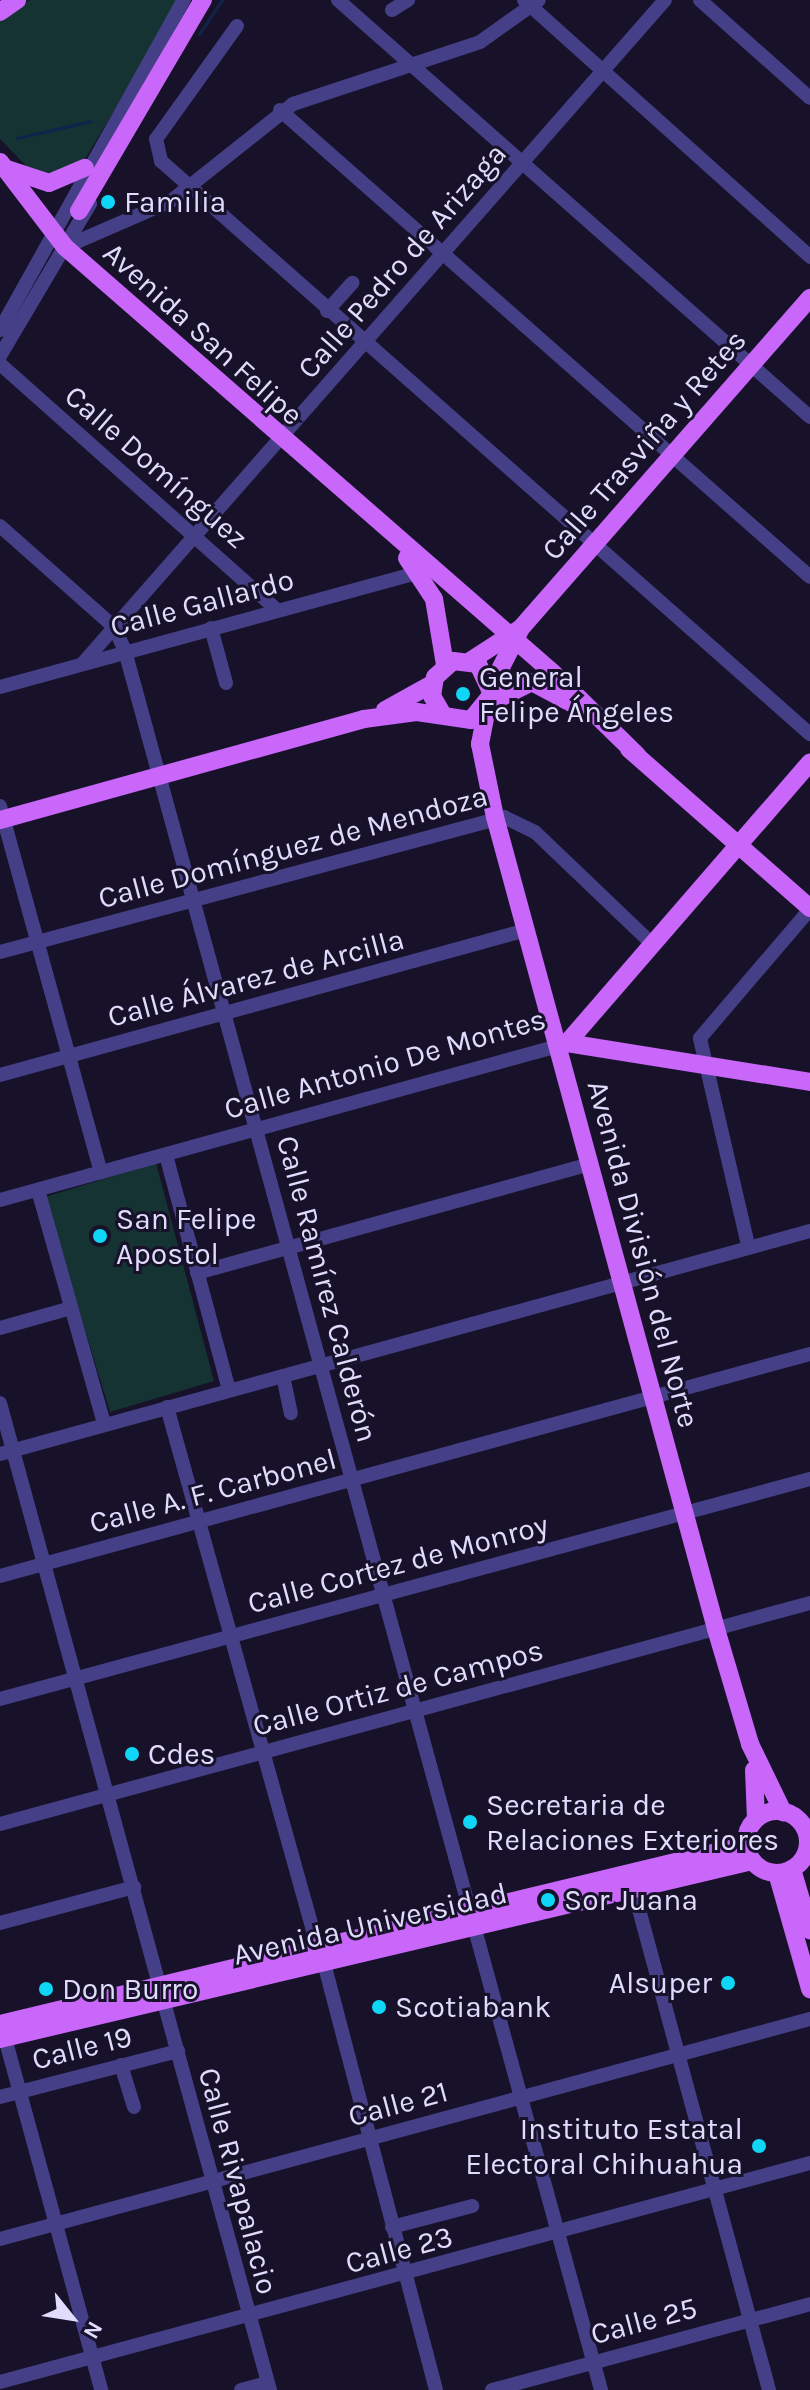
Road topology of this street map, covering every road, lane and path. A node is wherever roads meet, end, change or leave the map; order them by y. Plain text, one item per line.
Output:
1 (184, 0) edge
2 (193, 0) edge
3 (203, 0) edge
4 (338, 0) edge
5 (408, 0) edge
6 (665, 0) edge
7 (700, 0) edge
8 (531, 3) edge
9 (392, 10) dead end
10 (237, 26) dead end
11 (186, 28) junction
12 (412, 67) junction
13 (600, 74) junction
14 (810, 98) edge
15 (280, 110) junction
16 (521, 164) junction
17 (2, 165) edge
18 (85, 168) junction
19 (189, 190) junction
20 (60, 240) junction
21 (442, 254) junction
22 (810, 257) edge
23 (352, 283) dead end
24 (810, 298) edge
25 (327, 311) junction
26 (0, 330) edge
27 (363, 344) junction
28 (0, 356) edge
29 (0, 364) edge
30 (751, 365) junction
31 (810, 417) edge
32 (279, 440) junction
33 (673, 455) junction
34 (0, 526) edge
35 (384, 532) junction
36 (196, 535) junction
37 (593, 546) junction
38 (419, 572) junction
39 (810, 577) edge
40 (277, 610) junction
41 (114, 627) junction
42 (211, 628) junction
43 (515, 635) junction
44 (125, 651) junction
45 (470, 661) junction
46 (83, 663) junction
47 (445, 665) junction
48 (226, 683) dead end
49 (432, 684) junction
50 (0, 687) edge
51 (489, 699) junction
52 (448, 717) junction
53 (364, 719) junction
54 (810, 734) edge
55 (637, 755) junction
56 (810, 762) edge
57 (158, 776) junction
58 (485, 779) junction
59 (1, 815) edge
60 (495, 817) junction
61 (737, 844) junction
62 (192, 898) junction
63 (810, 909) edge
64 (526, 930) junction
65 (37, 942) junction
66 (651, 943) junction
67 (0, 952) edge
68 (224, 1014) junction
69 (562, 1045) junction
70 (69, 1056) junction
71 (702, 1061) junction
72 (0, 1075) edge
73 (810, 1082) edge
74 (257, 1131) junction
75 (166, 1155) junction
76 (589, 1164) junction
77 (101, 1172) junction
78 (38, 1190) junction
79 (0, 1200) edge
80 (810, 1231) edge
81 (748, 1245) junction
82 (288, 1249) junction
83 (197, 1273) junction
84 (623, 1280) junction
85 (71, 1308) junction
86 (0, 1328) edge
87 (810, 1354) edge
88 (321, 1365) junction
89 (283, 1376) junction
90 (229, 1390) junction
91 (654, 1398) junction
92 (0, 1403) edge
93 (167, 1407) junction
94 (291, 1413) dead end
95 (104, 1424) junction
96 (7, 1453) edge
97 (810, 1479) edge
98 (353, 1480) junction
99 (684, 1512) junction
100 (198, 1521) junction
101 (45, 1564) junction
102 (0, 1576) edge
103 (384, 1595) junction
104 (810, 1603) edge
105 (716, 1629) junction
106 (230, 1638) junction
107 (76, 1679) junction
108 (0, 1699) edge
109 (418, 1710) junction
110 (750, 1744) junction
111 (263, 1752) junction
112 (108, 1795) junction
113 (783, 1812) junction
114 (756, 1819) junction
115 (0, 1824) edge
116 (807, 1826) edge
117 (809, 1848) edge
118 (749, 1853) junction
119 (785, 1871) junction
120 (134, 1887) junction
121 (634, 1891) junction
122 (473, 1908) junction
123 (0, 1923) edge
124 (478, 1928) junction
125 (810, 1930) edge
126 (317, 1945) junction
127 (324, 1963) junction
128 (810, 1989) edge
129 (163, 1992) junction
130 (810, 2019) edge
131 (1, 2028) edge
132 (178, 2051) junction
133 (678, 2053) junction
134 (121, 2065) junction
135 (20, 2091) junction
136 (0, 2097) edge
137 (523, 2098) junction
138 (134, 2107) dead end
139 (369, 2139) junction
140 (810, 2163) edge
141 (209, 2182) junction
142 (716, 2190) junction
143 (472, 2206) dead end
144 (55, 2225) junction
145 (392, 2227) junction
146 (561, 2234) junction
147 (0, 2239) edge
148 (405, 2276) junction
149 (810, 2304) edge
150 (247, 2316) junction
151 (749, 2321) junction
152 (93, 2357) junction
153 (594, 2361) junction
154 (9, 2384) edge
155 (268, 2386) edge
156 (101, 2390) edge
157 (241, 2390) edge
158 (436, 2390) edge
159 (492, 2390) edge
160 (601, 2390) edge
161 (769, 2390) edge

1 - 18 street
2 - 11 main road
3 - 11 main road
4 - 12 street
5 - 9 street
6 - 13 street, Calle Pedro de Arizaga
7 - 14 street
8 - 12 street
8 - 13 street
10 - 19 street
11 - 20 street
12 - 15 street
12 - 16 street
13 - 16 street, Calle Pedro de Arizaga
13 - 22 street
15 - 19 street
15 - 21 street
16 - 21 street, Calle Pedro de Arizaga
16 - 30 street
17 - 18 main road
17 - 20 main road, Avenida San Felipe
18 - 20 street
19 - 20 street
19 - 25 street
20 - 26 street
20 - 28 street
20 - 32 main road, Avenida San Felipe
21 - 27 street, Calle Pedro de Arizaga
21 - 33 street
23 - 25 street
24 - 30 main road, Calle Trasviña y Retes
25 - 27 street
27 - 32 street, Calle Pedro de Arizaga
27 - 37 street
29 - 36 street, Calle Domínguez
30 - 31 street
30 - 33 main road, Calle Trasviña y Retes
32 - 35 main road, Avenida San Felipe
32 - 36 street, Calle Pedro de Arizaga
33 - 37 main road, Calle Trasviña y Retes
33 - 39 street
34 - 41 street, Calle Ramírez Calderón
35 - 38 main road, Avenida San Felipe
35 - 43 main road, Avenida San Felipe
36 - 40 street, Calle Domínguez
36 - 41 street, Calle Pedro de Arizaga
37 - 43 main road, Calle Trasviña y Retes
37 - 54 street
38 - 40 street, Calle Gallardo
38 - 47 main road, Avenida San Felipe
40 - 42 street, Calle Gallardo
41 - 44 street, Calle Ramírez Calderón
41 - 46 street, Calle Pedro de Arizaga
42 - 44 street, Calle Gallardo
42 - 48 street
43 - 45 main road, Calle Trasviña y Retes
43 - 51 main road, Calle Trasviña y Retes
43 - 55 main road, Avenida San Felipe
44 - 46 street, Calle Gallardo
44 - 57 street, Calle Ramírez Calderón
45 - 47 main road
45 - 51 main road
46 - 50 street, Calle Gallardo
47 - 49 main road
49 - 52 main road
49 - 53 main road
51 - 52 main road
51 - 55 main road, Avenida San Felipe
51 - 58 main road, Avenida División del Norte
52 - 53 main road
52 - 58 main road, Avenida División del Norte
53 - 57 main road
55 - 61 main road, Avenida San Felipe
56 - 61 main road, Calle Antonio De Montes
57 - 59 main road
57 - 62 street, Calle Ramírez Calderón
58 - 60 main road, Avenida División del Norte
59 - 65 street
60 - 62 street, Calle Domínguez de Mendoza
60 - 64 main road, Avenida División del Norte
60 - 66 street, Calle Domínguez de Mendoza
61 - 63 main road, Avenida San Felipe
61 - 66 main road, Calle Antonio De Montes
62 - 65 street, Calle Domínguez de Mendoza
62 - 68 street, Calle Ramírez Calderón
63 - 71 street
64 - 68 street, Calle Álvarez de Arcilla
64 - 69 main road, Avenida División del Norte
65 - 67 street, Calle Domínguez de Mendoza
65 - 70 street
66 - 69 main road, Calle Antonio De Montes
68 - 70 street, Calle Álvarez de Arcilla
68 - 74 street, Calle Ramírez Calderón
69 - 71 main road
69 - 74 street, Calle Antonio De Montes
69 - 76 main road, Avenida División del Norte
70 - 72 street, Calle Álvarez de Arcilla
70 - 77 street
71 - 73 main road
71 - 81 street
74 - 75 street, Calle Antonio De Montes
74 - 82 street, Calle Ramírez Calderón
75 - 77 street, Calle Antonio De Montes
75 - 83 street
76 - 82 street
76 - 84 main road, Avenida División del Norte
77 - 78 street, Calle Antonio De Montes
78 - 79 street, Calle Antonio De Montes
78 - 85 street
80 - 81 street
81 - 84 street
82 - 83 street
82 - 88 street, Calle Ramírez Calderón
83 - 90 street
84 - 88 street
84 - 91 main road, Avenida División del Norte
85 - 86 street
85 - 95 street
87 - 91 street, Calle A. F. Carbonel
88 - 89 street
88 - 98 street, Calle Ramírez Calderón
89 - 90 street
89 - 94 street
90 - 93 street
91 - 98 street, Calle A. F. Carbonel
91 - 99 main road, Avenida División del Norte
92 - 96 street, Calle Rivapalacio
93 - 95 street
93 - 100 street
95 - 96 street
96 - 101 street, Calle Rivapalacio
97 - 99 street, Calle Cortez de Monroy
98 - 100 street, Calle A. F. Carbonel
98 - 103 street, Calle Ramírez Calderón
99 - 103 street, Calle Cortez de Monroy
99 - 105 main road, Avenida División del Norte
100 - 101 street, Calle A. F. Carbonel
100 - 106 street
101 - 102 street, Calle A. F. Carbonel
101 - 107 street, Calle Rivapalacio
103 - 106 street, Calle Cortez de Monroy
103 - 109 street, Calle Ramírez Calderón
104 - 105 street, Calle Ortiz de Campos
105 - 109 street, Calle Ortiz de Campos
105 - 110 main road, Avenida División del Norte
106 - 107 street, Calle Cortez de Monroy
106 - 111 street
107 - 108 street, Calle Cortez de Monroy
107 - 112 street, Calle Rivapalacio
109 - 111 street, Calle Ortiz de Campos
109 - 122 street, Calle Ramírez Calderón
110 - 113 main road, Avenida División del Norte
110 - 114 main road, Avenida División del Norte
111 - 112 street, Calle Ortiz de Campos
111 - 126 street
112 - 115 street, Calle Ortiz de Campos
112 - 120 street, Calle Rivapalacio
113 - 114 main road
113 - 116 main road
114 - 118 main road
116 - 117 main road
117 - 119 main road
118 - 119 main road
118 - 121 main road, Avenida Universidad
118 - 122 main road, Avenida Universidad
119 - 125 main road
119 - 128 main road
120 - 123 street
120 - 129 street, Calle Rivapalacio
121 - 124 main road, Avenida Universidad
121 - 133 street
122 - 124 street, Calle Ramírez Calderón
122 - 126 main road, Avenida Universidad
124 - 127 main road, Avenida Universidad
124 - 137 street, Calle Ramírez Calderón
126 - 129 main road, Avenida Universidad
127 - 129 main road, Avenida Universidad
127 - 139 street
129 - 131 main road, Avenida Universidad
129 - 132 street, Calle Rivapalacio
130 - 133 street, Calle 21
131 - 135 street
132 - 134 street, Calle 19
132 - 141 street, Calle Rivapalacio
133 - 137 street, Calle 21
133 - 142 street
134 - 135 street, Calle 19
134 - 138 street
135 - 136 street, Calle 19
135 - 144 street
137 - 139 street, Calle 21
137 - 146 street, Calle Ramírez Calderón
139 - 141 street, Calle 21
139 - 145 street
140 - 142 street, Calle 23
141 - 144 street, Calle 21
141 - 150 street, Calle Rivapalacio
142 - 146 street, Calle 23
142 - 151 street
143 - 145 street
144 - 147 street, Calle 21
144 - 152 street
145 - 148 street
146 - 148 street, Calle 23
146 - 153 street, Calle Ramírez Calderón
148 - 150 street, Calle 23
148 - 158 street
149 - 151 street, Calle 25
150 - 152 street, Calle 23
150 - 155 street, Calle Rivapalacio
151 - 153 street, Calle 25
151 - 161 street
152 - 154 street, Calle 23
152 - 156 street
153 - 159 street, Calle 25
153 - 160 street, Calle Ramírez Calderón
155 - 157 street

